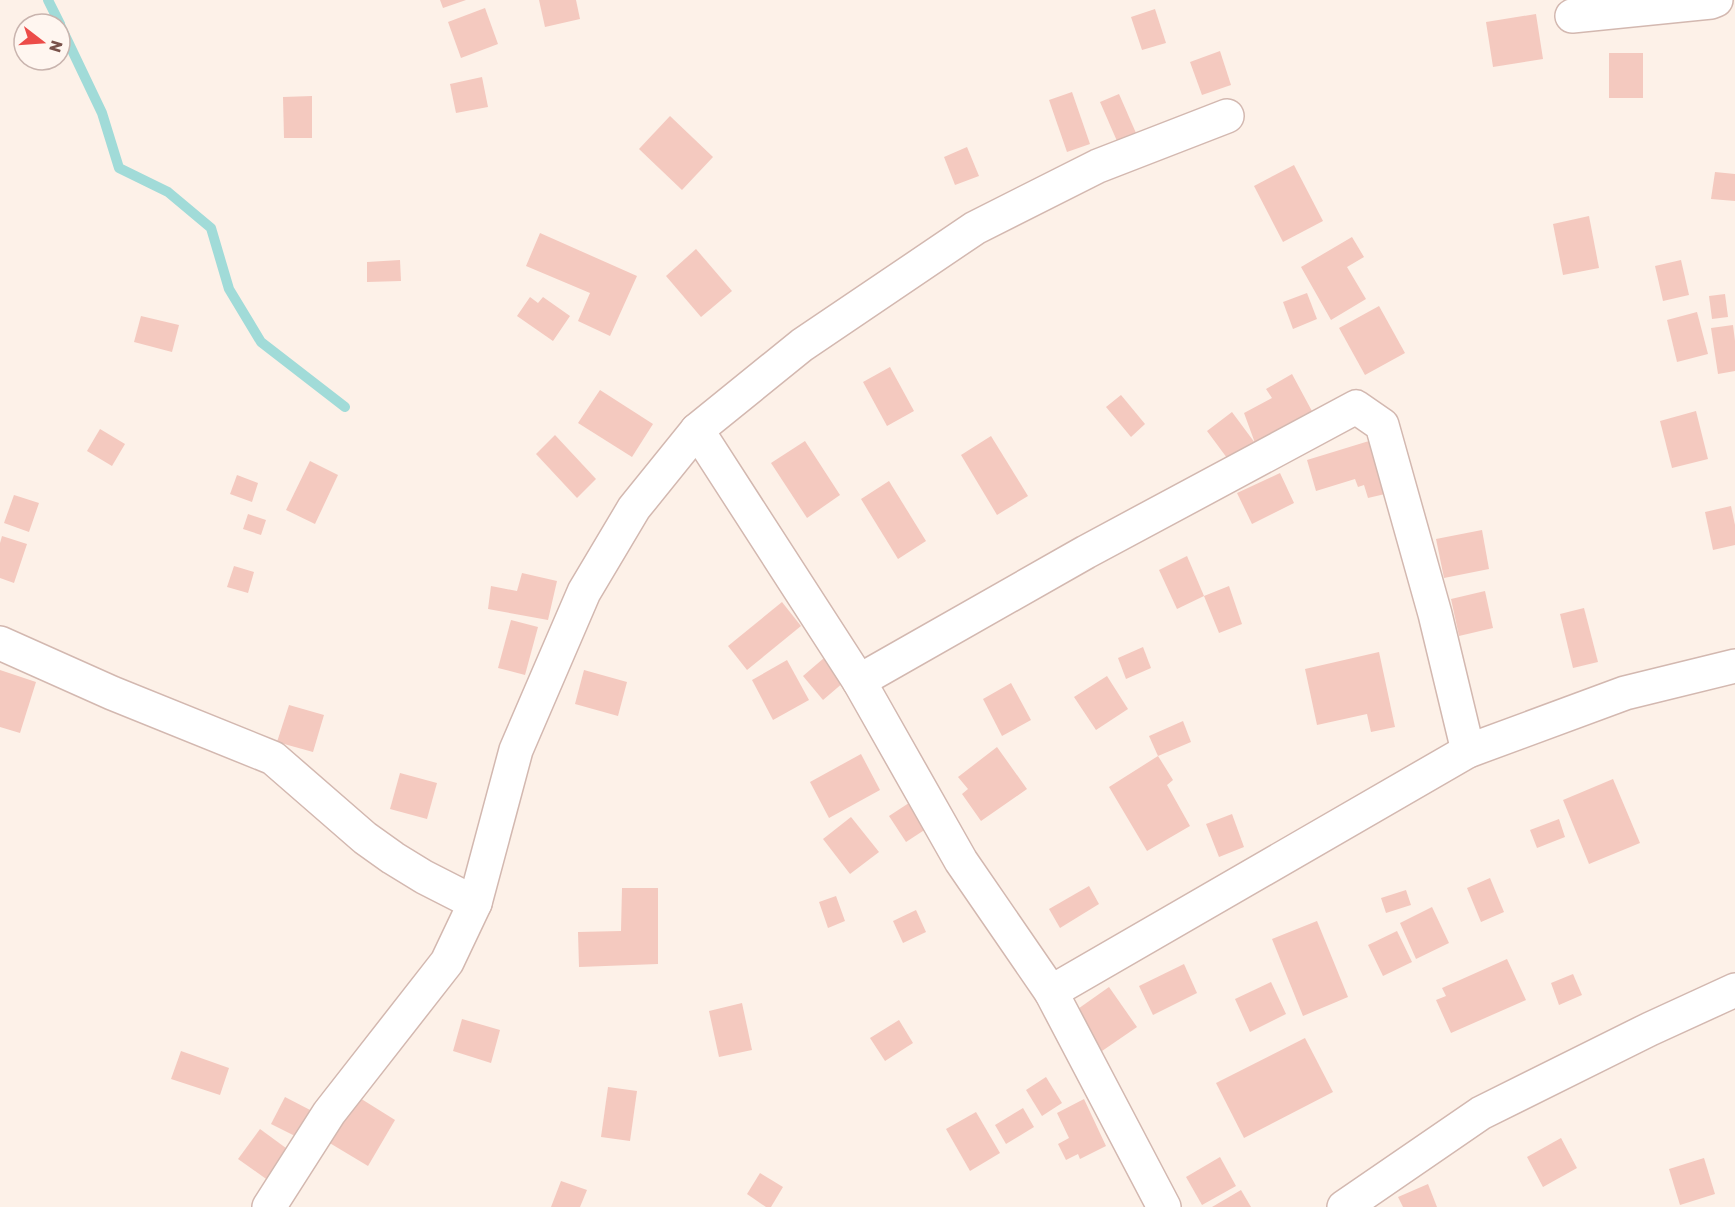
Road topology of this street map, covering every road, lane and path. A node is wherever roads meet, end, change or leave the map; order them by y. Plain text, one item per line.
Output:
1 (1716, 0) edge
2 (1572, 16) dead end
3 (1227, 117) dead end
4 (697, 430) junction
5 (0, 643) edge
6 (1735, 666) edge
7 (859, 681) junction
8 (1468, 751) junction
9 (475, 903) junction
10 (1735, 990) edge
11 (1051, 992) junction
12 (269, 1207) edge
13 (1164, 1207) edge
14 (1344, 1207) edge

1 - 2 street
3 - 4 street
4 - 7 street
4 - 9 street
5 - 9 street
6 - 8 street
7 - 8 street
7 - 11 street
8 - 11 street
9 - 12 street
10 - 14 street
11 - 13 street

